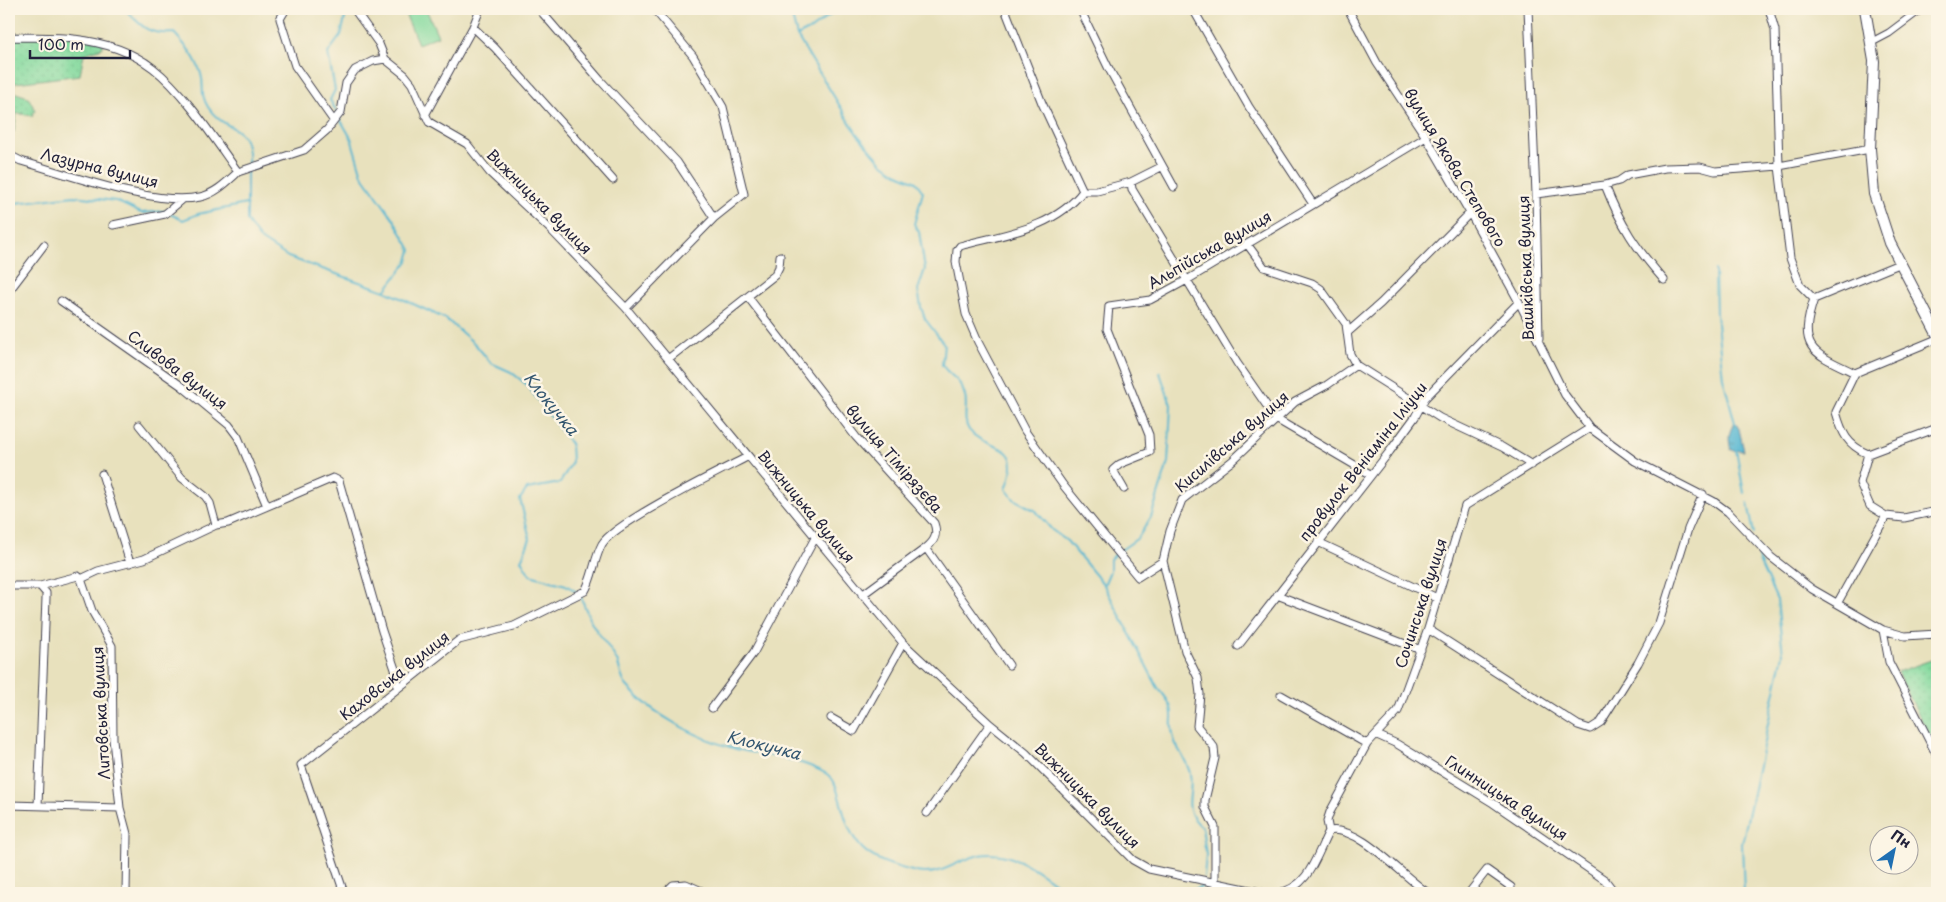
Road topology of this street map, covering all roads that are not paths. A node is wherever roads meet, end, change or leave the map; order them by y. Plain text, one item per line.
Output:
1 (286, 9) edge
2 (354, 9) edge
3 (480, 9) edge
4 (539, 9) edge
5 (654, 9) edge
6 (1005, 9) edge
7 (1080, 9) edge
8 (1193, 9) edge
9 (1348, 9) edge
10 (1528, 9) edge
11 (1769, 9) edge
12 (1865, 9) edge
13 (1921, 9) edge
14 (473, 27) junction
15 (9, 37) edge
16 (1872, 42) junction
17 (385, 59) junction
18 (425, 115) junction
19 (335, 119) junction
20 (1426, 137) junction
21 (1870, 149) junction
22 (9, 155) edge
23 (1779, 166) junction
24 (1161, 167) junction
25 (241, 171) junction
26 (613, 180) dead end
27 (1131, 182) junction
28 (1605, 185) junction
29 (1174, 187) dead end
30 (1083, 191) junction
31 (1536, 194) junction
32 (182, 200) junction
33 (1313, 204) junction
34 (1470, 213) junction
35 (714, 218) junction
36 (113, 225) dead end
37 (1247, 244) junction
38 (44, 245) dead end
39 (780, 256) dead end
40 (1899, 264) junction
41 (1187, 280) junction
42 (1664, 280) dead end
43 (9, 291) edge
44 (748, 297) junction
45 (1814, 300) junction
46 (61, 301) dead end
47 (1519, 302) junction
48 (626, 308) junction
49 (1348, 332) junction
50 (1937, 334) edge
51 (1937, 339) edge
52 (1539, 341) junction
53 (668, 359) junction
54 (1356, 365) junction
55 (1855, 373) junction
56 (1422, 406) junction
57 (1276, 419) junction
58 (139, 425) dead end
59 (1590, 428) junction
60 (1937, 428) edge
61 (1868, 454) junction
62 (747, 457) junction
63 (1532, 465) junction
64 (102, 474) dead end
65 (1370, 474) junction
66 (1124, 489) dead end
67 (1703, 494) junction
68 (267, 506) junction
69 (1937, 511) edge
70 (1886, 516) junction
71 (216, 525) junction
72 (815, 538) junction
73 (1318, 542) junction
74 (926, 548) junction
75 (1163, 561) junction
76 (130, 564) junction
77 (81, 579) junction
78 (9, 586) edge
79 (40, 586) junction
80 (862, 595) junction
81 (1277, 595) junction
82 (1437, 598) junction
83 (1838, 602) junction
84 (1428, 629) junction
85 (1883, 630) junction
86 (1937, 634) edge
87 (903, 643) junction
88 (1238, 646) dead end
89 (1421, 650) junction
90 (1009, 665) dead end
91 (397, 689) junction
92 (1280, 695) dead end
93 (712, 708) dead end
94 (831, 718) dead end
95 (990, 724) junction
96 (1377, 735) junction
97 (1367, 744) junction
98 (1937, 756) edge
99 (9, 805) edge
100 (38, 806) junction
101 (120, 808) junction
102 (927, 813) dead end
103 (1329, 831) junction
104 (1306, 877) junction
105 (1212, 881) junction
106 (1511, 886) dead end
107 (126, 893) edge
108 (344, 893) edge
109 (665, 893) edge
110 (706, 893) edge
111 (1265, 893) edge
112 (1278, 893) edge
113 (1300, 893) edge
114 (1428, 893) edge
115 (1469, 893) edge
116 (1615, 893) edge

1 - 19 street
2 - 17 street
3 - 14 street
4 - 35 street
5 - 35 street
6 - 30 street
7 - 24 street
8 - 33 street
9 - 20 street, вулиця Якова Степового
10 - 31 street, Вашківська вулиця
11 - 23 street
12 - 16 street
13 - 16 street
14 - 18 street
14 - 26 street
15 - 25 street
16 - 21 street
17 - 18 street, Вижницька вулиця
17 - 19 street
18 - 48 street, Вижницька вулиця
19 - 25 street
20 - 33 street, Альпійська вулиця
20 - 34 street, вулиця Якова Степового
21 - 23 street
21 - 40 street
22 - 32 street, Лазурна вулиця
23 - 28 street
23 - 45 street
24 - 27 street
24 - 29 street
25 - 32 street, Лазурна вулиця
27 - 30 street
27 - 41 street
28 - 31 street
28 - 42 street
30 - 75 street
31 - 52 street, Вашківська вулиця
32 - 36 street
33 - 37 street, Альпійська вулиця
34 - 47 street, вулиця Якова Степового
34 - 49 street
35 - 48 street
37 - 41 street, Альпійська вулиця
37 - 49 street
38 - 43 street
39 - 44 street
40 - 45 street
40 - 50 street
41 - 57 street
41 - 66 street, Альпійська вулиця
44 - 53 street
44 - 74 street, вулиця Тімірязєва
45 - 55 street
46 - 68 street, Сливова вулиця
47 - 52 street, вулиця Якова Степового
47 - 56 street, провулок Веніаміна Іліуци
48 - 53 street, Вижницька вулиця
49 - 54 street
51 - 55 street
52 - 59 street, Вашківська вулиця
53 - 62 street, Вижницька вулиця
54 - 56 street
54 - 57 street, Кисилівська вулиця
55 - 61 street
56 - 63 street
56 - 65 street, провулок Веніаміна Іліуци
57 - 65 street
57 - 75 street, Кисилівська вулиця
58 - 71 street
59 - 63 street, Сочинська вулиця
59 - 67 street, Вашківська вулиця
60 - 61 street
61 - 70 street
62 - 72 street, Вижницька вулиця
62 - 91 street, Каховська вулиця
63 - 82 street, Сочинська вулиця
64 - 76 street
65 - 73 street, провулок Веніаміна Іліуци
67 - 83 street, Вашківська вулиця
67 - 84 street
68 - 71 street
68 - 91 street
69 - 70 street
70 - 83 street
71 - 76 street
72 - 80 street, Вижницька вулиця
72 - 93 street
73 - 81 street, провулок Веніаміна Іліуци
73 - 82 street
74 - 80 street
74 - 90 street
75 - 105 street, Кисилівська вулиця
76 - 77 street
77 - 79 street
77 - 101 street, Литовська вулиця
78 - 79 street
79 - 100 street
80 - 87 street, Вижницька вулиця
81 - 88 street, провулок Веніаміна Іліуци
81 - 89 street
82 - 84 street, Сочинська вулиця
83 - 85 street, Вашківська вулиця
84 - 89 street, Сочинська вулиця
85 - 86 street, Вашківська вулиця
85 - 98 street
87 - 94 street
87 - 95 street, Вижницька вулиця
89 - 96 street, Сочинська вулиця
91 - 108 street, Каховська вулиця
92 - 97 street
95 - 102 street
95 - 105 street, Вижницька вулиця
96 - 97 street, Сочинська вулиця
96 - 116 street, Глинницька вулиця
97 - 103 street, Сочинська вулиця
99 - 100 street
100 - 101 street
101 - 107 street, Литовська вулиця
103 - 104 street
103 - 114 street
104 - 112 street
104 - 113 street
105 - 111 street, Вижницька вулиця
106 - 115 street
109 - 110 street

